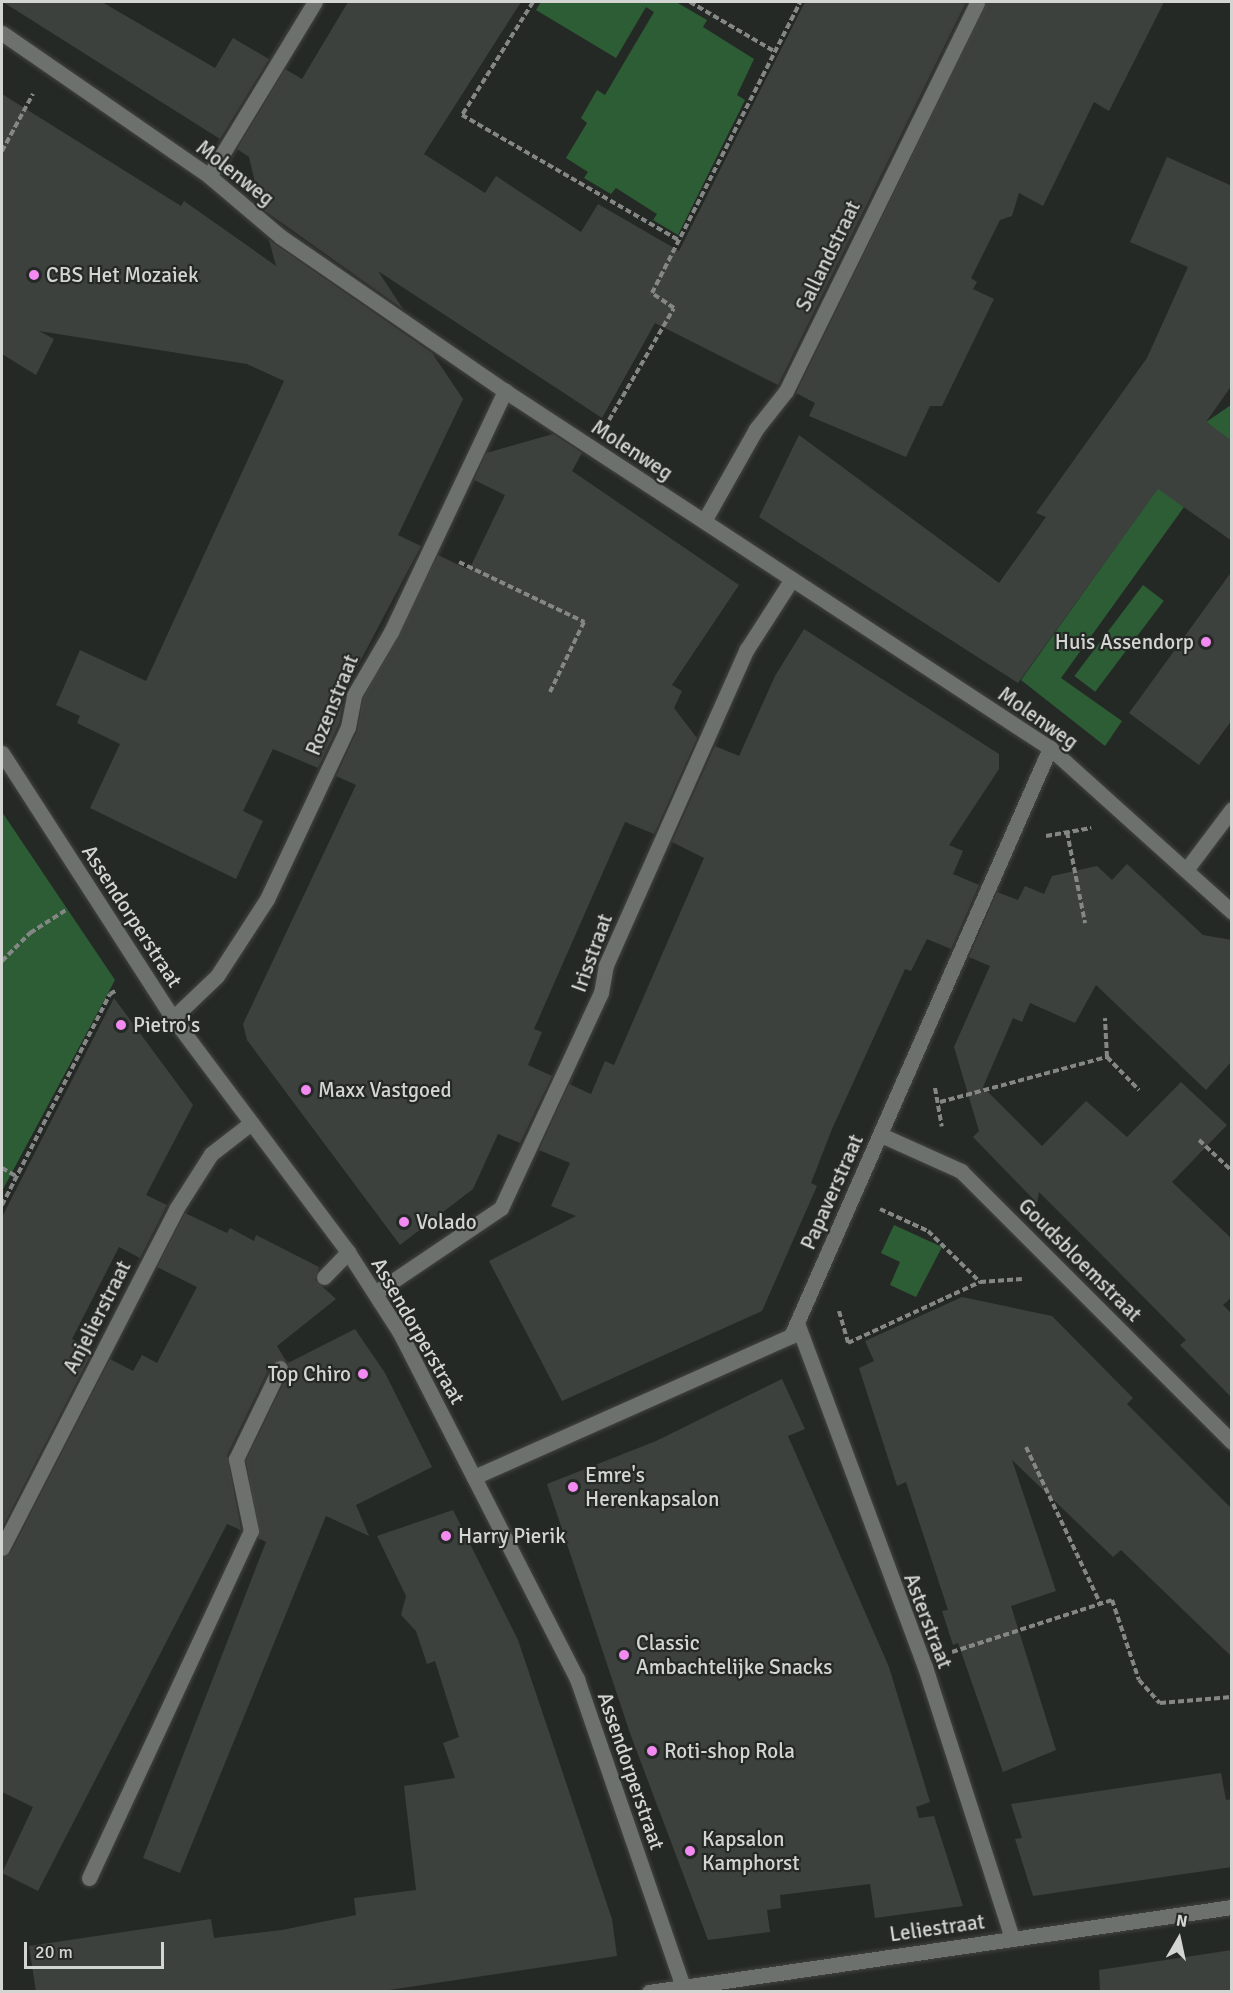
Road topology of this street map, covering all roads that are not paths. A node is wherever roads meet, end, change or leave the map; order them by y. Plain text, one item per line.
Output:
1 (315, 2) edge
2 (977, 2) edge
3 (2, 33) edge
4 (209, 176) junction
5 (505, 391) junction
6 (704, 521) junction
7 (792, 579) junction
8 (1050, 748) junction
9 (2, 753) edge
10 (1232, 809) edge
11 (1186, 870) junction
12 (1232, 912) edge
13 (173, 1018) junction
14 (251, 1123) junction
15 (881, 1135) junction
16 (348, 1252) junction
17 (324, 1277) dead end
18 (375, 1293) junction
19 (797, 1323) junction
20 (280, 1368) dead end
21 (1232, 1442) edge
22 (474, 1477) junction
23 (2, 1548) edge
24 (89, 1878) dead end
25 (1232, 1907) edge
26 (1012, 1938) junction
27 (684, 1989) edge
28 (649, 1992) edge

1 - 4 street
2 - 6 street, Sallandstraat
3 - 4 street, Molenweg
4 - 5 street, Molenweg
5 - 6 street, Molenweg
5 - 13 street, Rozenstraat
6 - 7 street, Molenweg
7 - 8 street, Molenweg
7 - 18 street, Irisstraat
8 - 11 street, Molenweg
8 - 15 street, Papaverstraat
9 - 13 street, Assendorperstraat
10 - 11 street
11 - 12 street, Molenweg
13 - 14 street, Assendorperstraat
14 - 16 street, Assendorperstraat
14 - 23 street, Anjelierstraat
15 - 19 street, Papaverstraat
15 - 21 street, Goudsbloemstraat
16 - 17 street
16 - 18 street, Assendorperstraat
18 - 22 street, Assendorperstraat
19 - 22 street, Papaverstraat
19 - 26 street, Asterstraat
20 - 24 street
22 - 27 street, Assendorperstraat
25 - 26 street, Leliestraat
26 - 27 street, Leliestraat
27 - 28 street, Leliestraat

